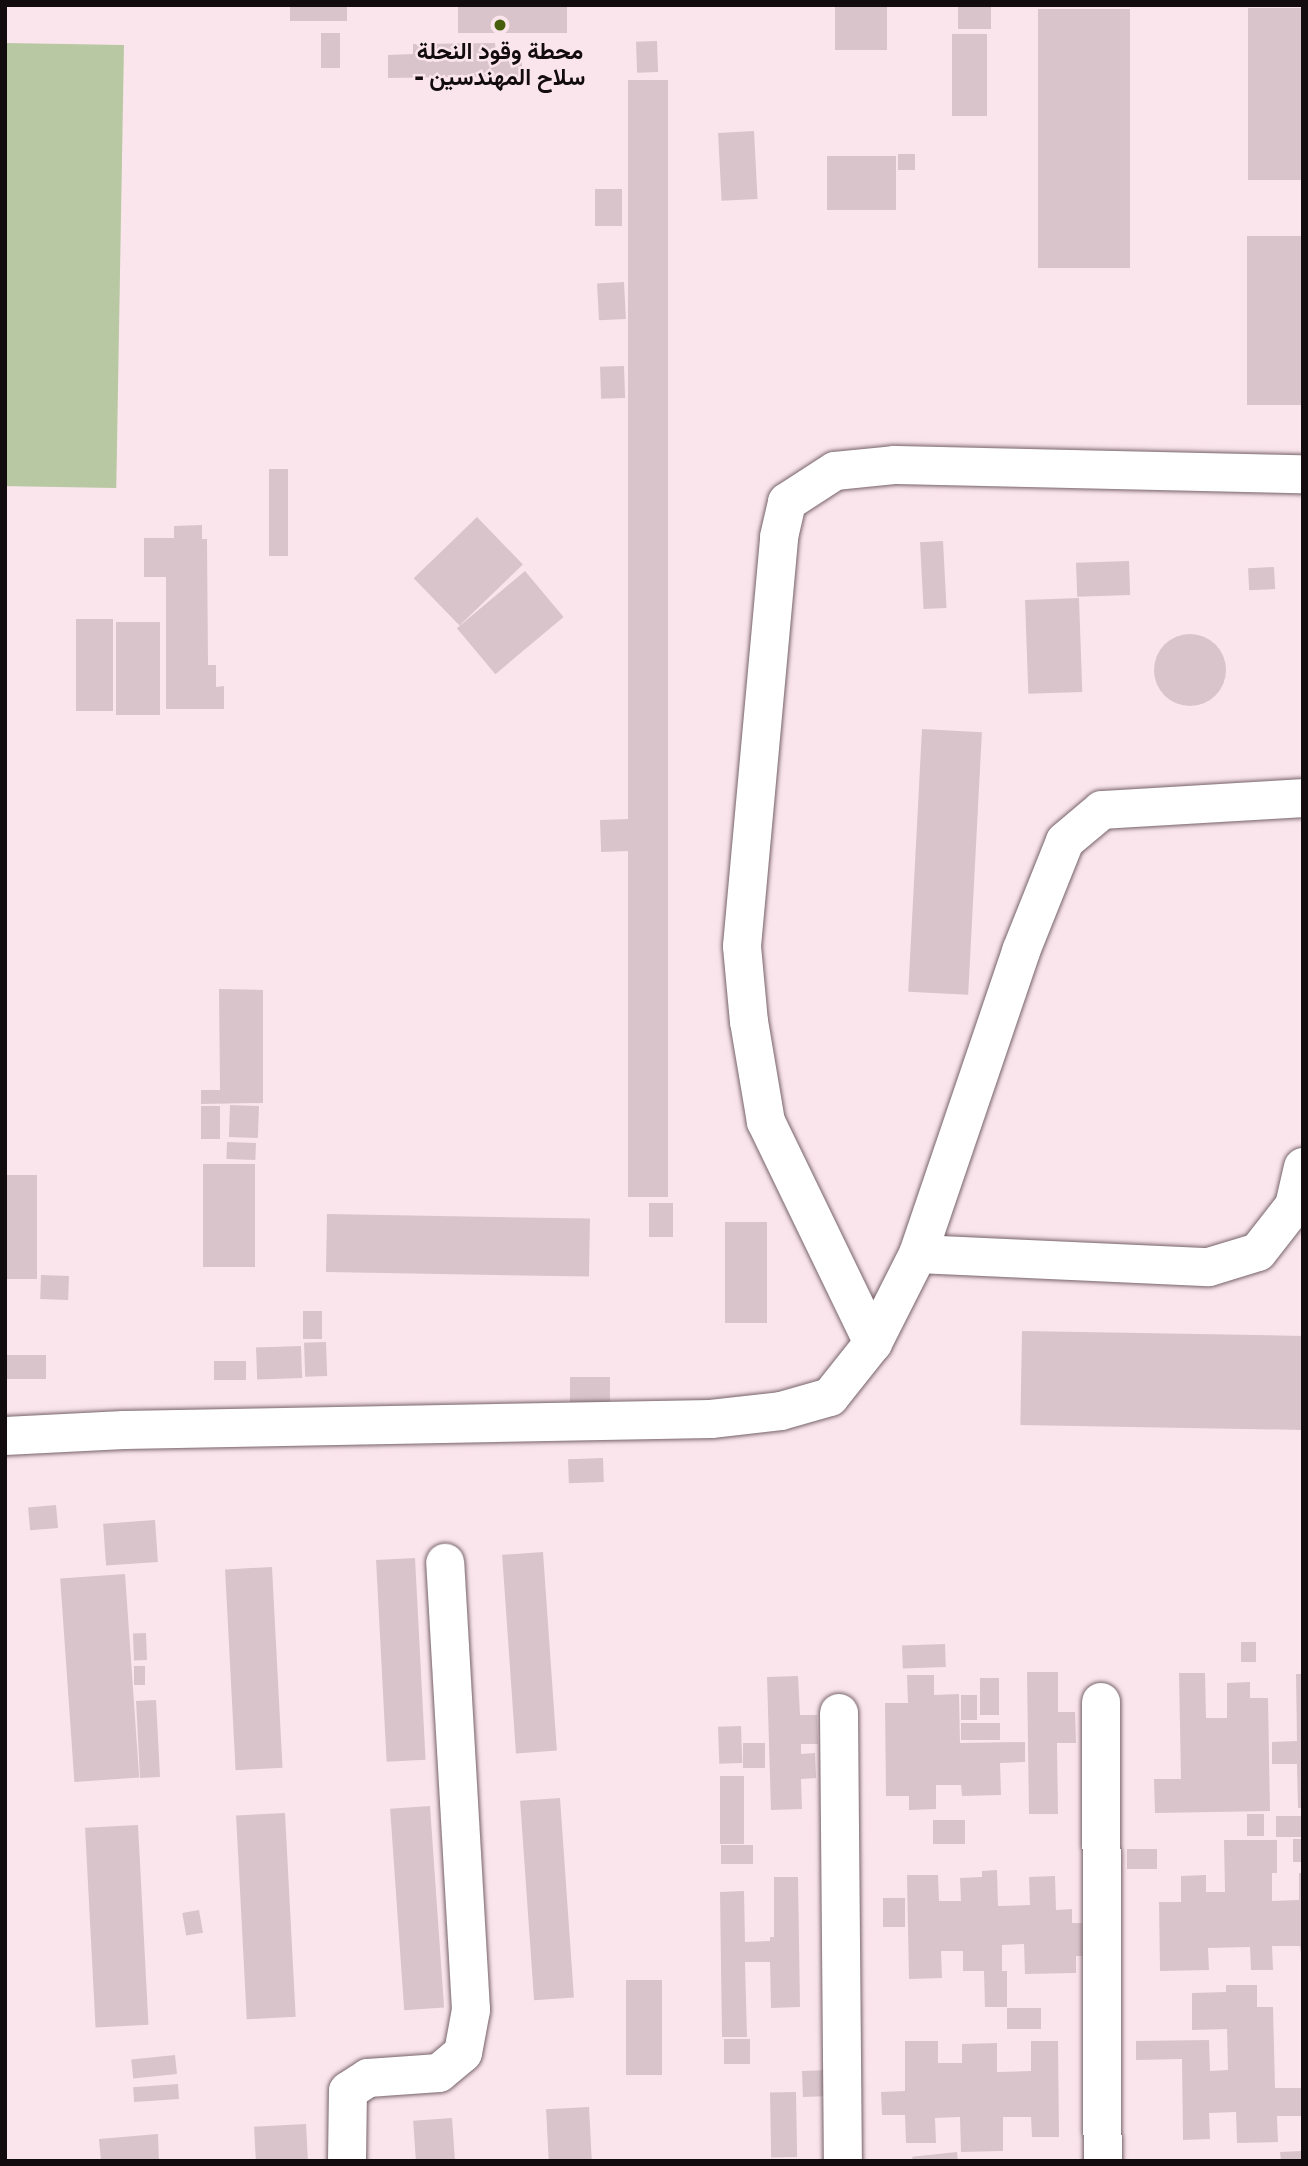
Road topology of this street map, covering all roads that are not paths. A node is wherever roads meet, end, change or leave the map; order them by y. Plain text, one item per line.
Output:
1 (1303, 474) edge
2 (1303, 798) edge
3 (1303, 1167) edge
4 (918, 1254) junction
5 (873, 1343) junction
6 (5, 1436) edge
7 (445, 1563) dead end
8 (1101, 1702) dead end
9 (839, 1713) dead end
10 (346, 2161) edge
11 (843, 2161) edge
12 (1103, 2161) edge

1 - 5 street
2 - 4 street
3 - 4 street
4 - 5 street
5 - 6 street
7 - 10 street
8 - 12 street
9 - 11 street

